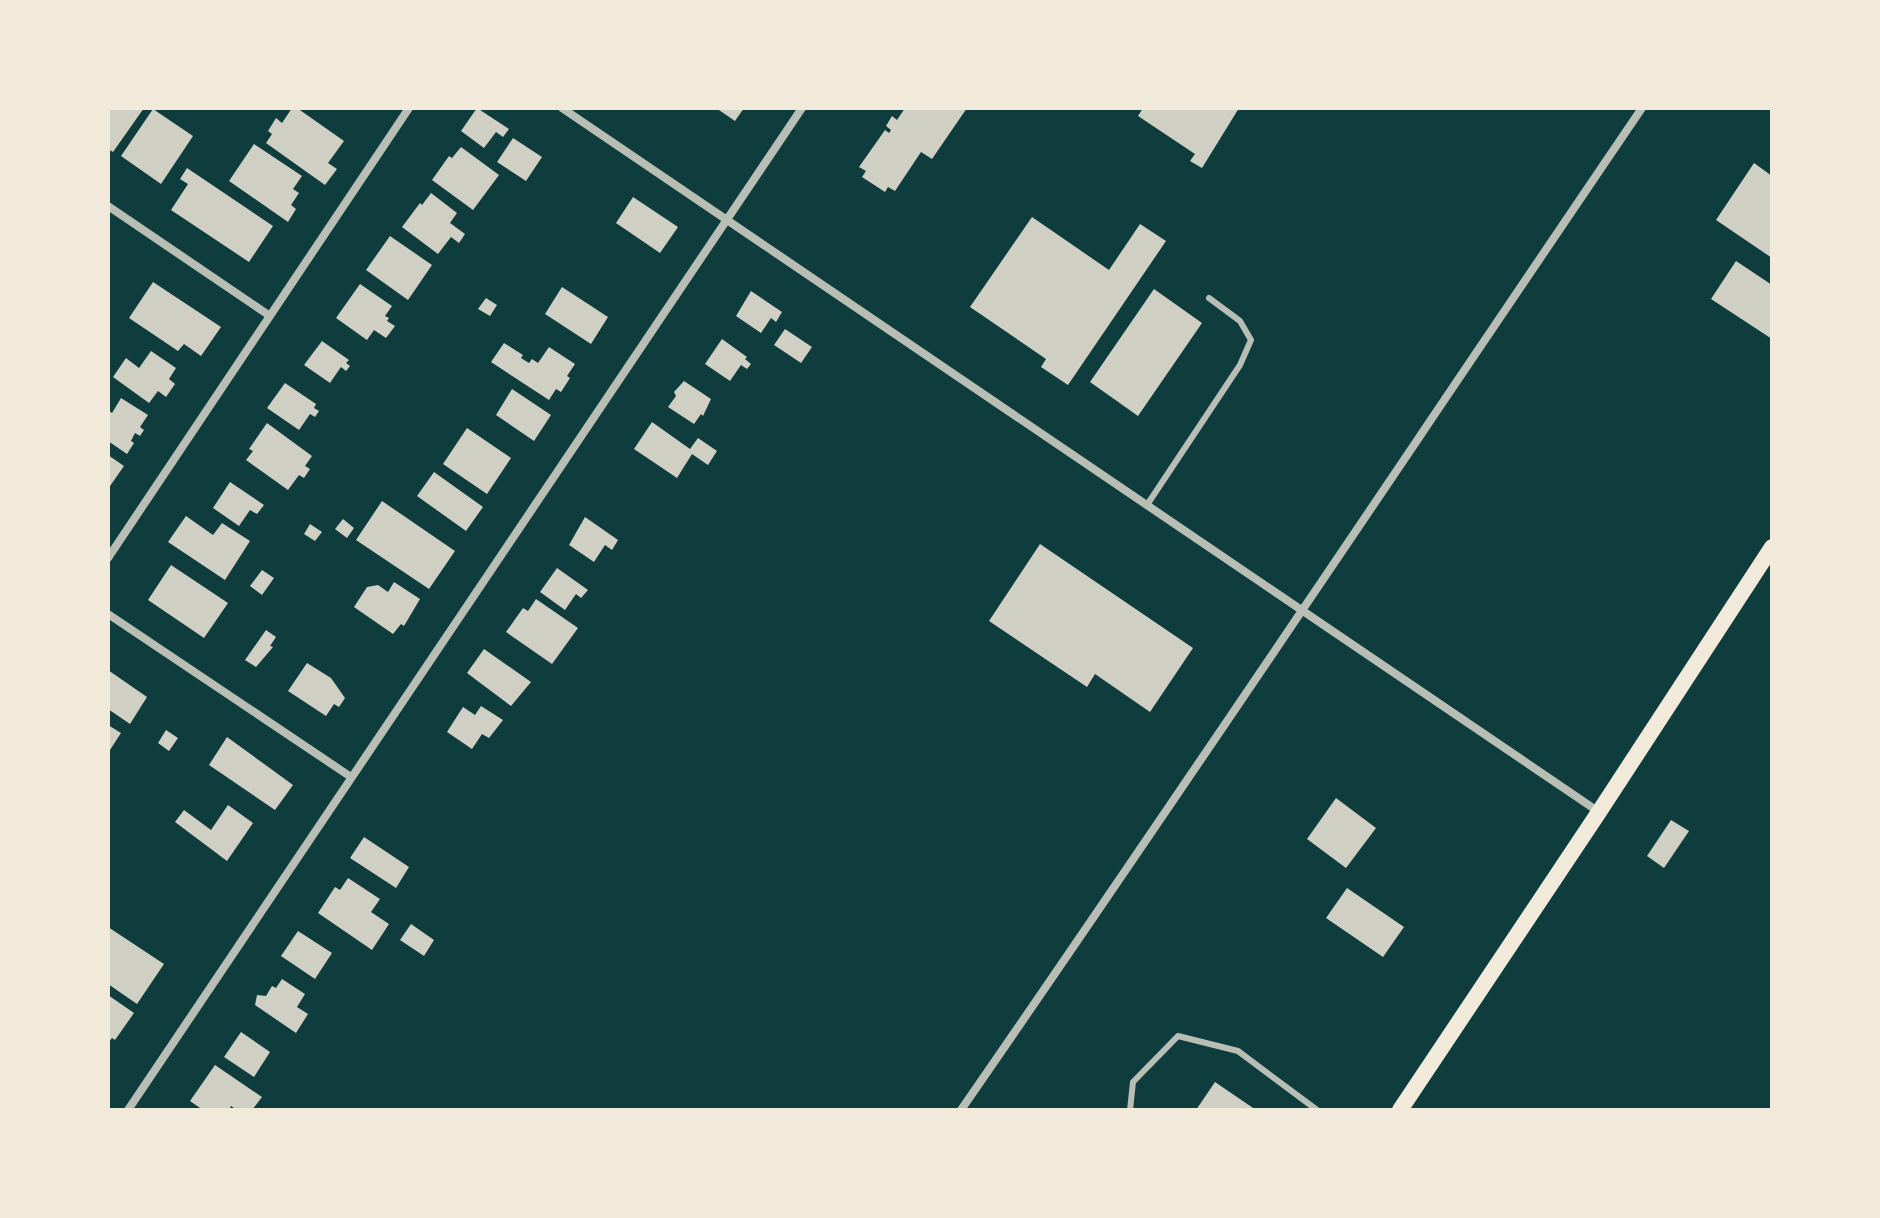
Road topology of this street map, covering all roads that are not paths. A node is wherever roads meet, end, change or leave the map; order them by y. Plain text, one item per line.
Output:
1 (409, 108) edge
2 (562, 108) edge
3 (802, 108) edge
4 (1642, 108) edge
5 (108, 206) edge
6 (728, 221) junction
7 (1209, 298) dead end
8 (270, 316) junction
9 (1147, 505) junction
10 (1772, 547) edge
11 (108, 558) edge
12 (1302, 610) junction
13 (108, 614) edge
14 (351, 777) junction
15 (1599, 812) junction
16 (128, 1110) edge
17 (961, 1110) edge
18 (1130, 1110) edge
19 (1317, 1110) edge
20 (1400, 1110) edge

1 - 8 street
2 - 6 street
3 - 6 street
4 - 12 street
5 - 8 street
6 - 9 street
6 - 14 street
7 - 9 lane
8 - 11 street
9 - 12 street
10 - 15 main road
12 - 15 street
12 - 17 street
13 - 14 street
14 - 16 street
15 - 20 main road
18 - 19 lane

